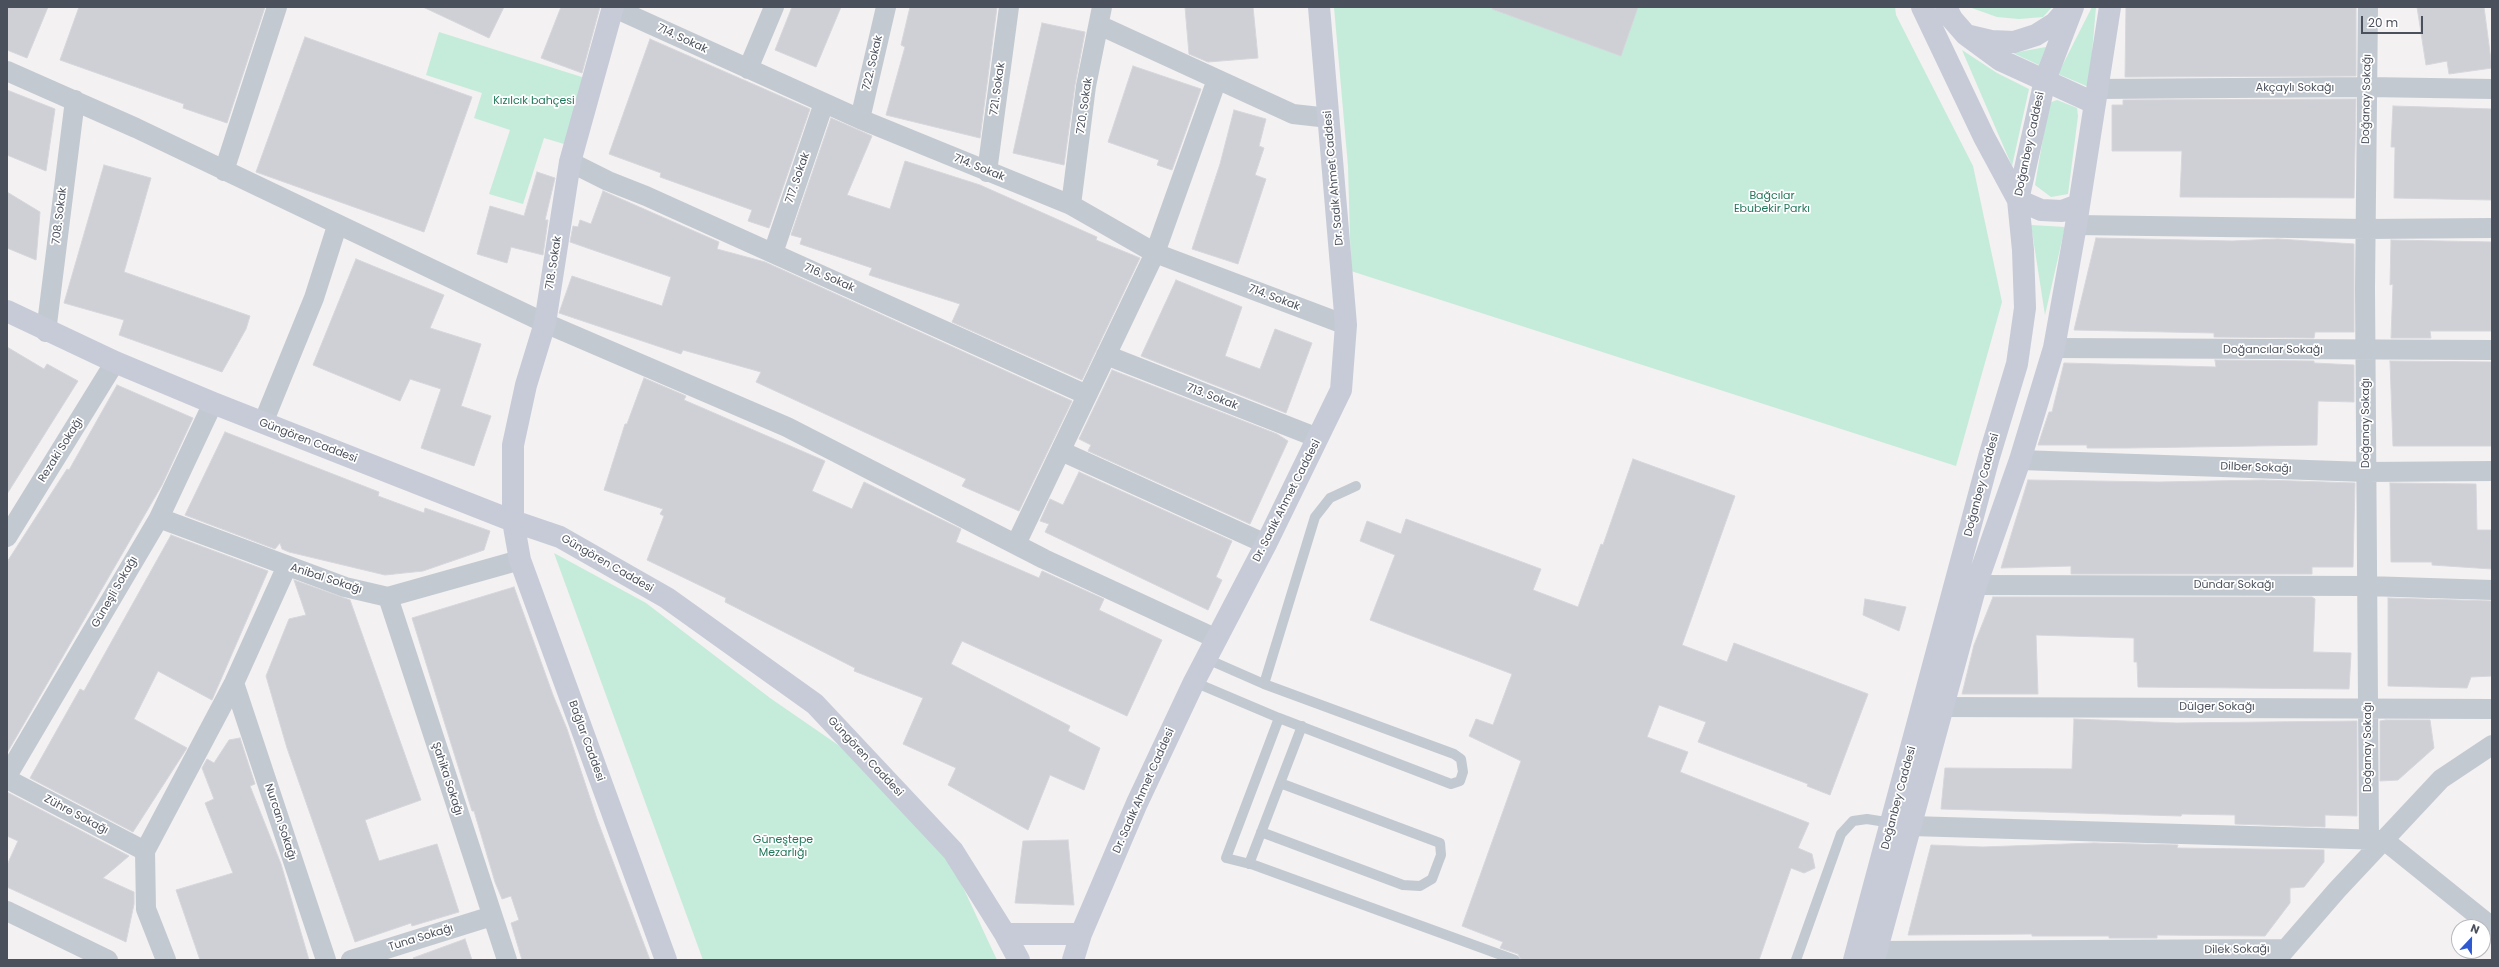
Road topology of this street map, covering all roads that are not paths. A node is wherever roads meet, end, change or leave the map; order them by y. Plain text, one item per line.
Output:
1 (277, 7) edge
2 (613, 7) edge
3 (774, 7) edge
4 (886, 7) edge
5 (1009, 7) edge
6 (1319, 7) edge
7 (1922, 7) edge
8 (1946, 7) edge
9 (2069, 7) edge
10 (2073, 7) edge
11 (2110, 7) edge
12 (2368, 7) edge
13 (1100, 16) edge
14 (1966, 35) junction
15 (748, 69) junction
16 (7, 71) edge
17 (2045, 80) junction
18 (1215, 85) dead end
19 (2368, 87) junction
20 (2492, 89) edge
21 (2096, 96) junction
22 (75, 100) junction
23 (824, 103) junction
24 (1329, 118) junction
25 (860, 119) junction
26 (570, 162) junction
27 (224, 171) junction
28 (987, 172) junction
29 (2018, 200) junction
30 (1071, 205) junction
31 (2077, 215) junction
32 (337, 226) junction
33 (2492, 228) edge
34 (2366, 229) junction
35 (773, 253) junction
36 (1155, 253) junction
37 (7, 312) edge
38 (545, 323) junction
39 (1346, 325) junction
40 (46, 332) junction
41 (2054, 348) junction
42 (2366, 350) junction
43 (2492, 350) edge
44 (1106, 355) junction
45 (115, 362) junction
46 (1087, 395) junction
47 (213, 403) junction
48 (263, 423) junction
49 (1318, 438) junction
50 (1061, 451) junction
51 (2020, 460) junction
52 (2492, 471) edge
53 (2366, 472) junction
54 (1356, 486) dead end
55 (159, 518) junction
56 (512, 521) junction
57 (7, 537) edge
58 (1016, 544) junction
59 (1266, 544) junction
60 (520, 560) junction
61 (287, 566) junction
62 (1976, 585) junction
63 (2367, 586) junction
64 (2492, 590) edge
65 (388, 597) junction
66 (1217, 639) junction
67 (1207, 659) junction
68 (1194, 682) junction
69 (234, 683) junction
70 (1264, 684) junction
71 (1942, 707) junction
72 (2368, 707) junction
73 (2492, 709) edge
74 (1279, 718) junction
75 (1302, 726) junction
76 (2492, 745) edge
77 (7, 777) edge
78 (1280, 783) junction
79 (1902, 825) junction
80 (1261, 832) junction
81 (2376, 839) junction
82 (145, 851) junction
83 (1249, 864) junction
84 (7, 911) edge
85 (492, 916) junction
86 (2492, 926) edge
87 (1005, 934) junction
88 (1081, 934) junction
89 (2282, 955) edge
90 (1876, 956) edge
91 (108, 960) edge
92 (166, 960) edge
93 (326, 960) edge
94 (351, 960) edge
95 (507, 960) edge
96 (666, 960) edge
97 (1019, 960) edge
98 (1073, 960) edge
99 (1515, 960) edge
100 (1796, 960) edge
101 (1854, 960) edge

1 - 27 street
2 - 15 street, 714. Sokak
2 - 26 street, 718. Sokak
3 - 15 street
4 - 25 street, 722. Sokak
5 - 28 street, 721. Sokak
6 - 24 street, Dr. Sadık Ahmet Caddesi
7 - 29 street
8 - 14 street
9 - 14 street
10 - 17 street, Doğanbey Caddesi
11 - 21 street, Doğanbey Caddesi
12 - 19 street, Doğanay Sokağı
13 - 24 street
13 - 30 street, 720. Sokak
14 - 17 street
15 - 23 street, 714. Sokak
16 - 22 street
17 - 21 street
17 - 29 street, Doğanbey Caddesi
18 - 36 street
19 - 20 street, Akçaylı Sokağı
19 - 21 street, Akçaylı Sokağı
19 - 34 street, Doğanay Sokağı
21 - 31 street, Doğanbey Caddesi
22 - 27 street
22 - 40 street, 708. Sokak
23 - 25 street, 714. Sokak
23 - 35 street, 717. Sokak
24 - 39 street, Dr. Sadık Ahmet Caddesi
25 - 28 street, 714. Sokak
26 - 35 street, 716. Sokak
26 - 38 street, 718. Sokak
27 - 32 street
28 - 30 street, 714. Sokak
29 - 31 street
29 - 79 street, Doğanbey Caddesi
30 - 36 street, 714. Sokak
31 - 34 street
31 - 41 street, Doğanbey Caddesi
32 - 38 street
32 - 48 street
33 - 34 street
34 - 42 street, Doğanay Sokağı
35 - 46 street, 716. Sokak
36 - 39 street, 714. Sokak
36 - 44 street
37 - 40 street, Güngören Caddesi
38 - 56 street, 718. Sokak
38 - 58 street
39 - 49 street, Dr. Sadık Ahmet Caddesi
40 - 45 street, Güngören Caddesi
41 - 42 street, Doğancılar Sokağı
41 - 51 street, Doğanbey Caddesi
42 - 43 street, Doğancılar Sokağı
42 - 53 street, Doğanay Sokağı
44 - 46 street
44 - 49 street, 713. Sokak
45 - 47 street, Güngören Caddesi
45 - 57 street, Rezaki Sokağı
46 - 50 street
47 - 48 street, Güngören Caddesi
47 - 55 street, Güneşli Sokağı
48 - 56 street, Güngören Caddesi
49 - 59 street, Dr. Sadık Ahmet Caddesi
50 - 58 street
50 - 59 street
51 - 53 street, Dilber Sokağı
51 - 62 street, Doğanbey Caddesi
52 - 53 street, Dilber Sokağı
53 - 63 street, Doğanay Sokağı
54 - 70 lane
55 - 61 street, Anibal Sokağı
55 - 77 street, Güneşli Sokağı
56 - 60 street, Bağlar Caddesi
56 - 87 street, Güngören Caddesi
58 - 66 street
59 - 66 street, Dr. Sadık Ahmet Caddesi
60 - 65 street, Anibal Sokağı
60 - 96 street, Bağlar Caddesi
61 - 65 street, Anibal Sokağı
61 - 69 street
62 - 63 street, Dündar Sokağı
62 - 71 street, Doğanbey Caddesi
63 - 64 street, Dündar Sokağı
63 - 72 street, Doğanay Sokağı
65 - 85 street, Şahika Sokağı
66 - 67 street, Dr. Sadık Ahmet Caddesi
67 - 68 street, Dr. Sadık Ahmet Caddesi
67 - 70 lane
68 - 74 lane
68 - 88 street, Dr. Sadık Ahmet Caddesi
69 - 82 street
69 - 93 street, Nurcan Sokağı
70 - 75 lane
71 - 72 street, Dülger Sokağı
71 - 79 street, Doğanbey Caddesi
72 - 73 street, Dülger Sokağı
72 - 81 street, Doğanay Sokağı
74 - 75 lane
74 - 83 lane
75 - 78 lane
76 - 81 street
77 - 82 street, Zühre Sokağı
78 - 80 lane
78 - 80 lane
79 - 81 street
79 - 90 street, Doğanbey Caddesi
79 - 100 lane
79 - 101 street, Doğanbey Caddesi
80 - 83 lane
81 - 86 street
81 - 89 street
82 - 92 street
83 - 99 lane
84 - 91 street
85 - 94 street, Tuna Sokağı
85 - 95 street, Şahika Sokağı
87 - 88 street
87 - 97 street, Güngören Caddesi
88 - 98 street, Dr. Sadık Ahmet Caddesi
89 - 90 street, Dilek Sokağı

